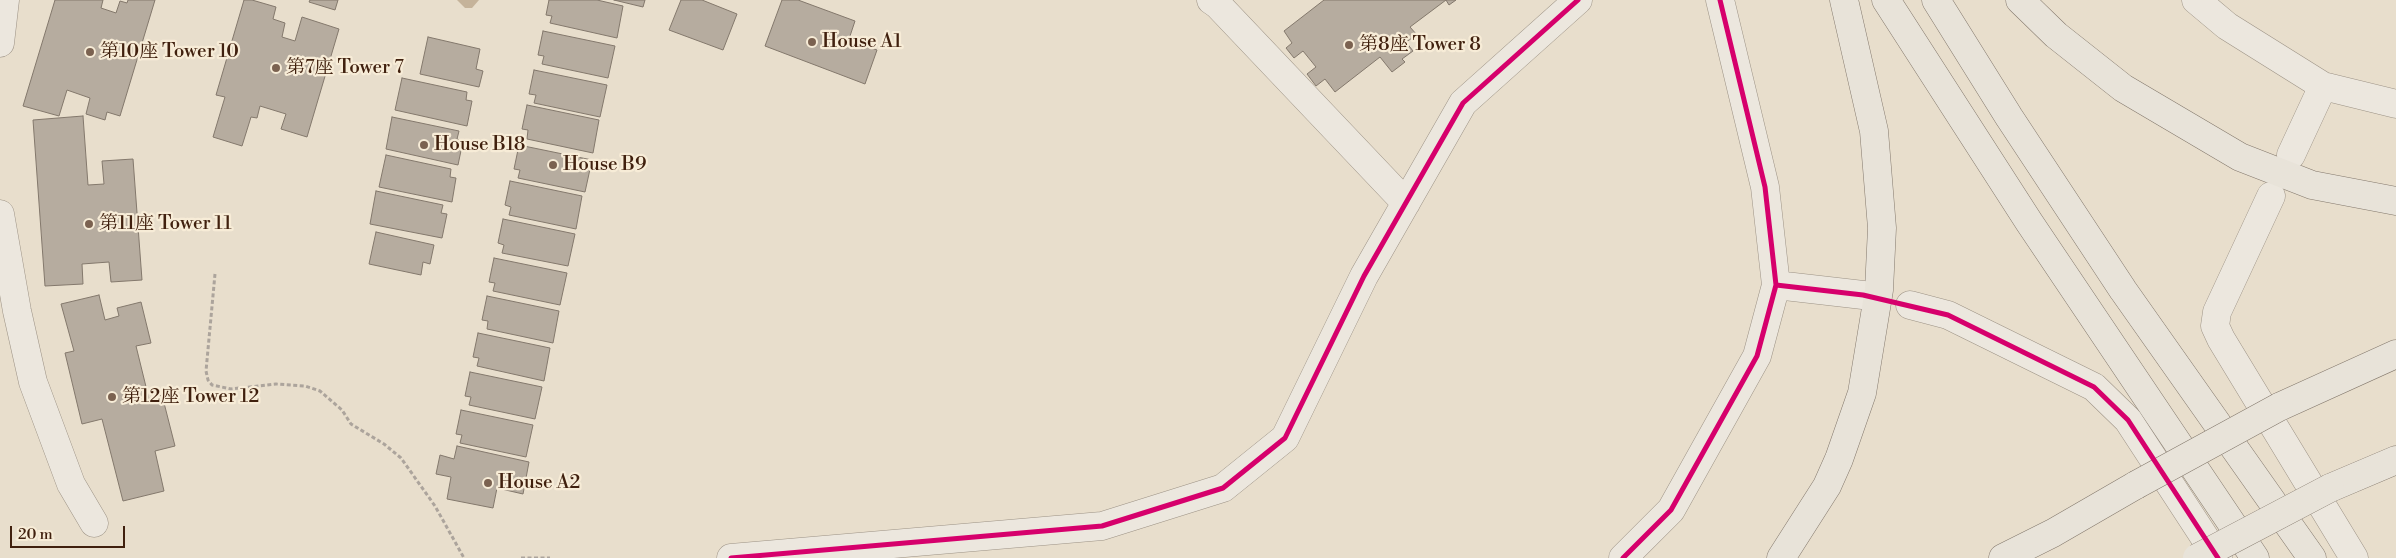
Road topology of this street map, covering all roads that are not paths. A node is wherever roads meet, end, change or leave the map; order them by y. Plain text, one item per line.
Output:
1 (5, 0) edge
2 (1211, 0) edge
3 (1578, 0) edge
4 (1720, 0) edge
5 (1844, 0) edge
6 (1886, 0) edge
7 (1936, 0) edge
8 (2020, 0) edge
9 (2196, 0) edge
10 (0, 43) edge
11 (2323, 86) junction
12 (2396, 104) edge
13 (2291, 155) dead end
14 (2272, 196) dead end
15 (2396, 201) edge
16 (1406, 203) junction
17 (0, 214) edge
18 (1776, 285) junction
19 (1863, 295) dead end
20 (1910, 305) dead end
21 (2396, 354) edge
22 (2396, 460) edge
23 (94, 523) dead end
24 (731, 558) edge
25 (1623, 558) edge
26 (1781, 558) edge
27 (2004, 558) edge
28 (2197, 558) edge
29 (2218, 558) edge
30 (2255, 558) edge
31 (2312, 558) edge
32 (2354, 558) edge

1 - 10 street
2 - 16 street
3 - 16 street
4 - 18 street
5 - 26 highway
6 - 30 highway
7 - 31 highway
8 - 15 highway
9 - 11 street
11 - 12 street
11 - 13 street
14 - 32 street
16 - 24 street
17 - 23 street
18 - 19 street
18 - 25 street
20 - 29 street
21 - 27 highway, bridge
22 - 28 highway, bridge

